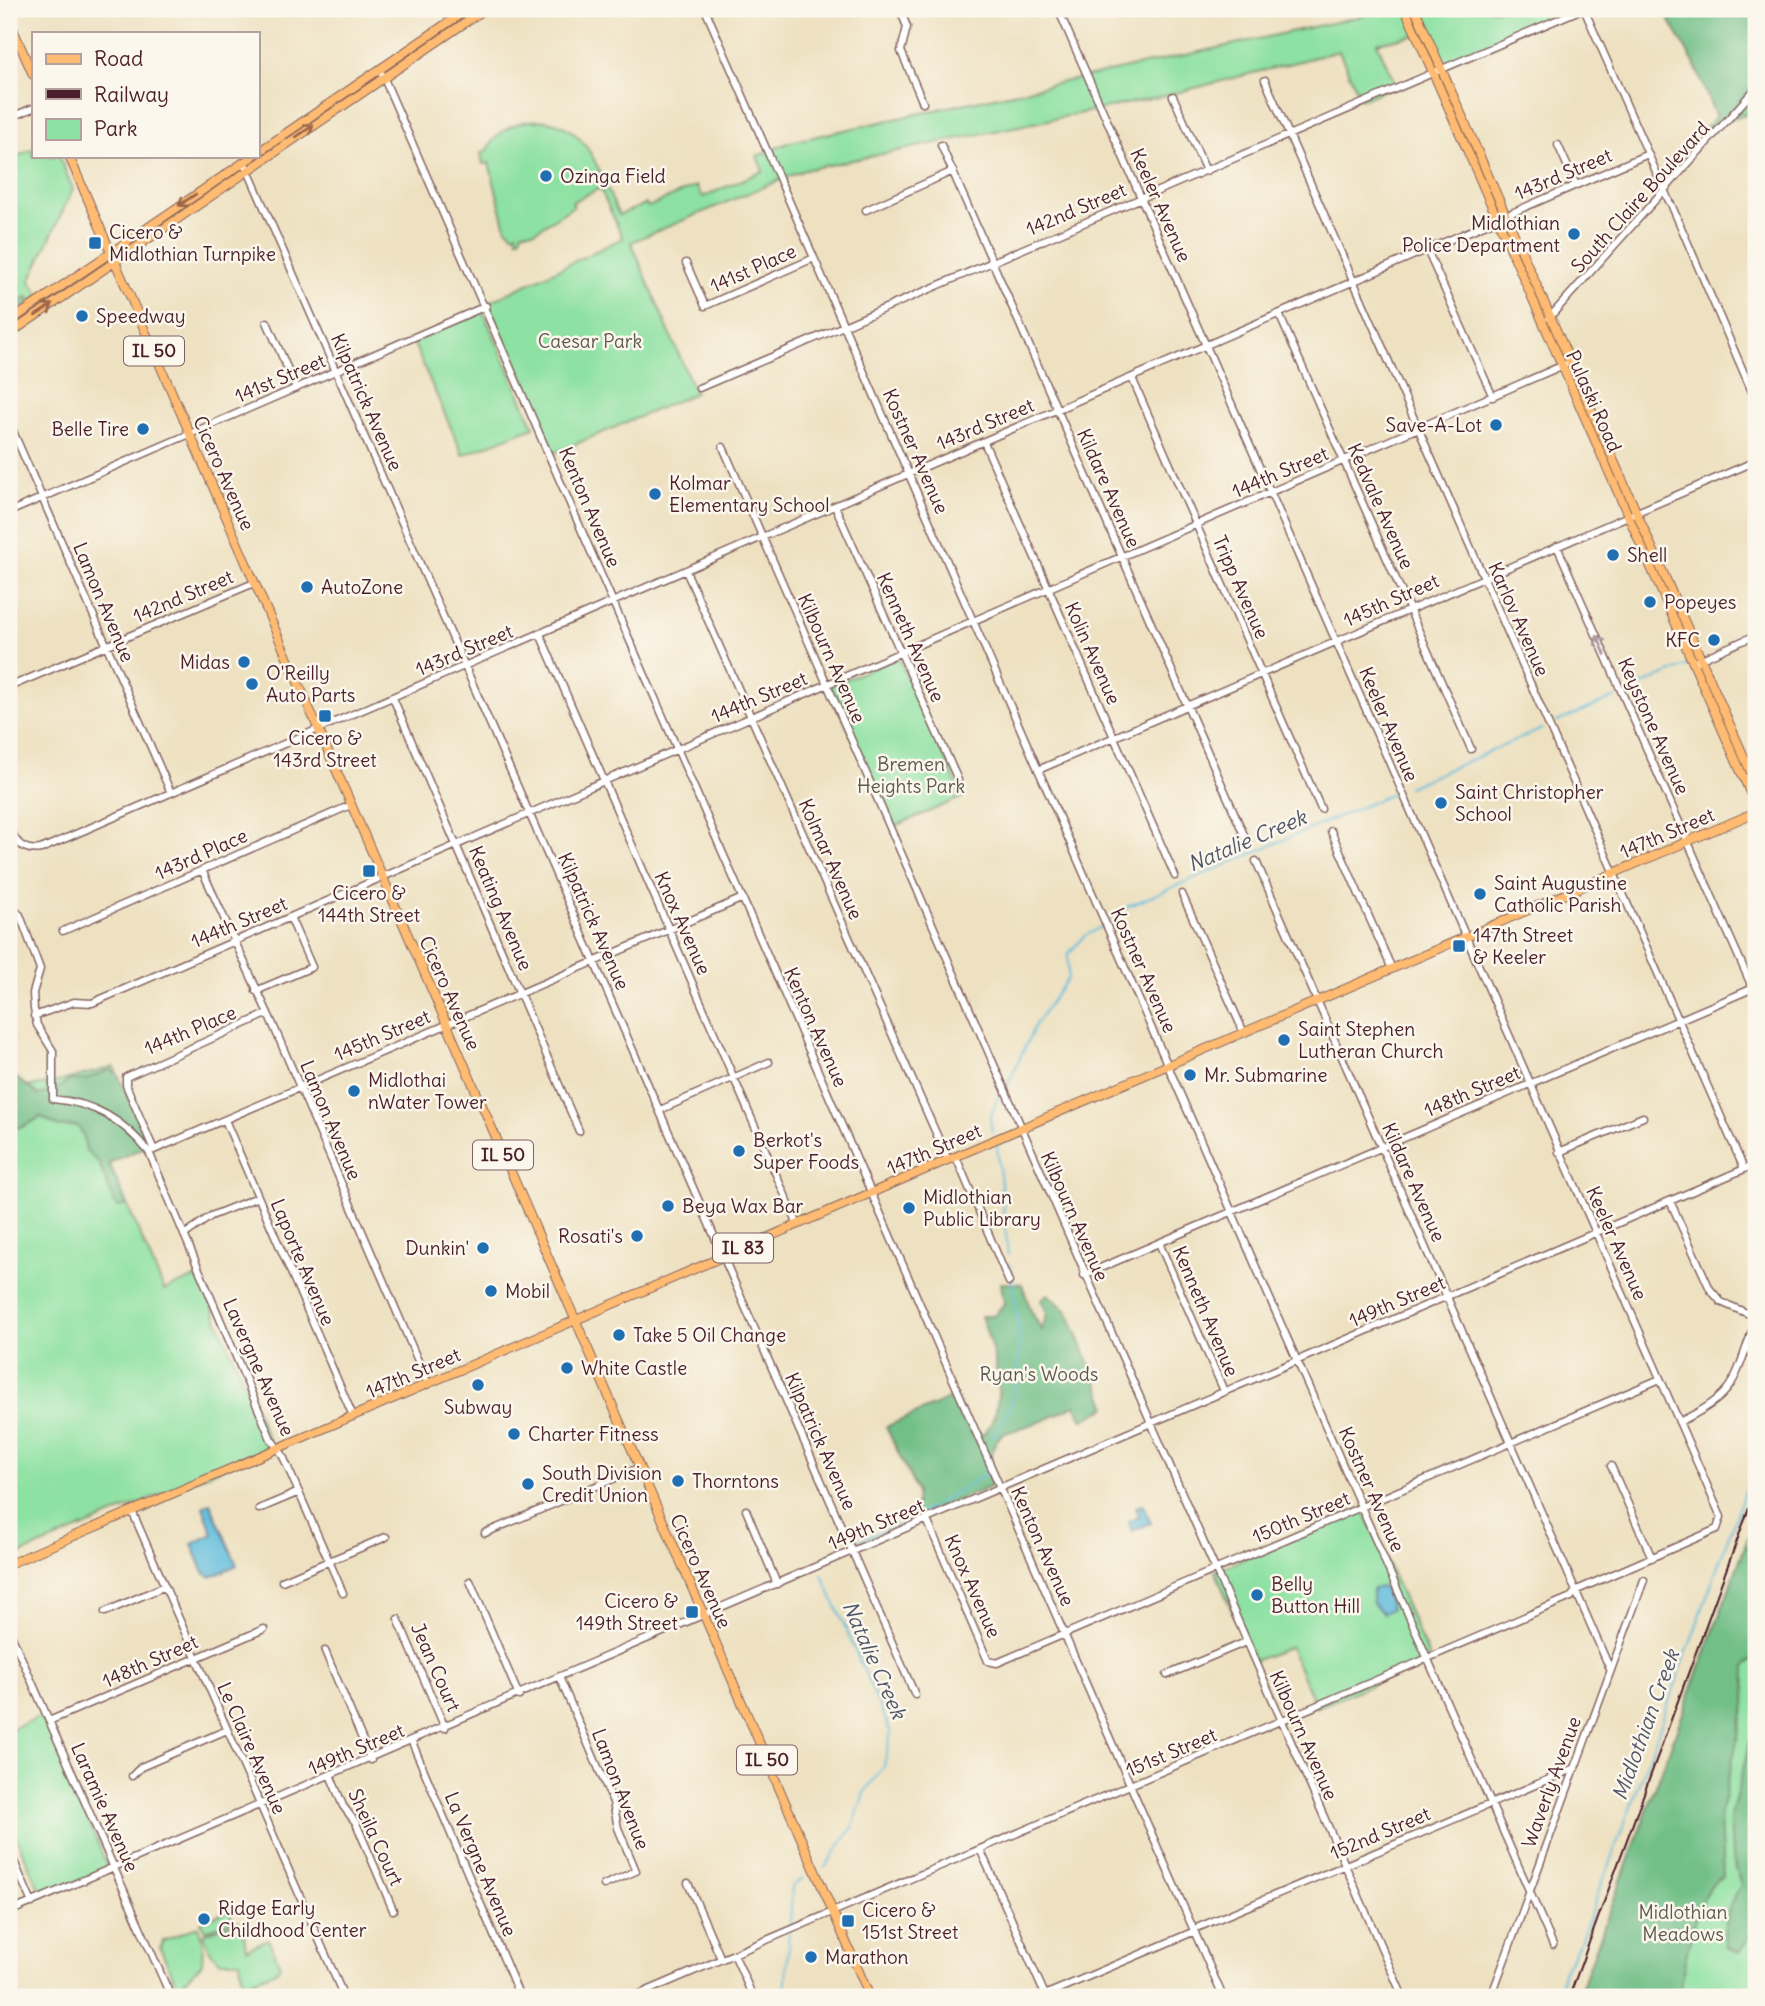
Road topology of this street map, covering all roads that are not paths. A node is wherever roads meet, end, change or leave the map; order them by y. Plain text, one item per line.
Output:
1 (468, 9) edge
2 (485, 9) edge
3 (705, 9) edge
4 (900, 9) edge
5 (1058, 9) edge
6 (1405, 9) edge
7 (1415, 9) edge
8 (1583, 9) edge
9 (9, 20) edge
10 (11, 30) edge
11 (1437, 71) junction
12 (32, 73) edge
13 (382, 73) junction
14 (1265, 80) dead end
15 (1756, 88) edge
16 (1172, 96) dead end
17 (923, 103) dead end
18 (32, 108) edge
19 (9, 118) edge
20 (1289, 135) junction
21 (941, 145) dead end
22 (1558, 145) dead end
23 (259, 152) edge
24 (1648, 154) junction
25 (259, 157) edge
26 (70, 158) edge
27 (252, 158) edge
28 (258, 158) edge
29 (246, 166) junction
30 (1206, 171) junction
31 (953, 172) junction
32 (1576, 185) junction
33 (1666, 192) junction
34 (1141, 198) junction
35 (866, 210) dead end
36 (1502, 217) junction
37 (1427, 250) junction
38 (111, 252) junction
39 (814, 258) junction
40 (115, 261) junction
41 (993, 262) junction
42 (686, 263) dead end
43 (1353, 282) junction
44 (486, 306) junction
45 (1279, 314) junction
46 (1552, 316) junction
47 (9, 322) edge
48 (267, 322) dead end
49 (1543, 324) junction
50 (844, 327) junction
51 (9, 334) edge
52 (1206, 346) junction
53 (1571, 362) junction
54 (1561, 366) junction
55 (336, 371) junction
56 (1132, 377) junction
57 (296, 388) junction
58 (699, 388) dead end
59 (1493, 397) junction
60 (1756, 401) edge
61 (1058, 410) junction
62 (9, 422) edge
63 (1419, 429) junction
64 (190, 434) junction
65 (984, 442) junction
66 (723, 447) dead end
67 (1345, 461) junction
68 (1756, 461) edge
69 (909, 474) junction
70 (1270, 493) junction
71 (42, 498) junction
72 (835, 506) junction
73 (9, 512) edge
74 (1637, 513) junction
75 (1628, 517) junction
76 (1196, 526) junction
77 (762, 538) junction
78 (1557, 546) junction
79 (1122, 558) junction
80 (686, 571) junction
81 (1484, 577) junction
82 (254, 583) junction
83 (1049, 589) junction
84 (613, 602) junction
85 (1409, 609) junction
86 (973, 622) junction
87 (540, 634) junction
88 (1756, 635) edge
89 (1336, 641) junction
90 (106, 646) junction
91 (901, 653) junction
92 (1697, 661) junction
93 (466, 666) junction
94 (1262, 674) junction
95 (827, 685) junction
96 (9, 687) edge
97 (393, 698) junction
98 (1188, 706) junction
99 (751, 718) junction
100 (318, 730) junction
101 (1113, 737) junction
102 (1471, 749) dead end
103 (678, 750) junction
104 (1038, 770) junction
105 (958, 780) dead end
106 (604, 782) junction
107 (1756, 784) edge
108 (171, 793) junction
109 (351, 805) junction
110 (1756, 806) edge
111 (1321, 809) dead end
112 (1756, 812) edge
113 (530, 814) junction
114 (9, 827) edge
115 (1331, 831) dead end
116 (1688, 841) junction
117 (1248, 844) dead end
118 (457, 845) junction
119 (1256, 861) dead end
120 (202, 870) junction
121 (1614, 874) junction
122 (1175, 876) dead end
123 (382, 877) junction
124 (1182, 894) dead end
125 (743, 898) junction
126 (10, 906) edge
127 (290, 917) junction
128 (669, 930) junction
129 (63, 931) dead end
130 (1465, 938) junction
131 (234, 941) junction
132 (595, 961) junction
133 (1392, 969) junction
134 (1755, 990) edge
135 (256, 991) junction
136 (520, 993) junction
137 (1317, 1001) junction
138 (267, 1014) junction
139 (34, 1016) junction
140 (1679, 1020) junction
141 (447, 1025) junction
142 (1244, 1033) junction
143 (769, 1062) dead end
144 (1168, 1065) junction
145 (126, 1077) joint
146 (734, 1077) junction
147 (1529, 1084) junction
148 (300, 1088) junction
149 (660, 1110) junction
150 (1643, 1117) dead end
151 (225, 1120) junction
152 (1020, 1129) junction
153 (579, 1131) dead end
154 (1381, 1148) junction
155 (152, 1151) junction
156 (1559, 1152) junction
157 (952, 1158) junction
158 (1756, 1164) edge
159 (1744, 1169) junction
160 (872, 1193) junction
161 (258, 1197) junction
162 (1670, 1201) junction
163 (1233, 1212) junction
164 (798, 1225) junction
165 (1595, 1233) junction
166 (184, 1234) junction
167 (1159, 1243) junction
168 (723, 1257) junction
169 (1084, 1275) junction
170 (1009, 1282) dead end
171 (1447, 1297) junction
172 (1756, 1318) edge
173 (575, 1321) junction
174 (1298, 1359) junction
175 (1660, 1380) junction
176 (428, 1384) junction
177 (1224, 1391) junction
178 (353, 1416) junction
179 (1679, 1422) junction
180 (1150, 1424) junction
181 (1511, 1443) junction
182 (278, 1448) junction
183 (1611, 1466) dead end
184 (639, 1468) junction
185 (1001, 1488) junction
186 (299, 1492) junction
187 (1363, 1508) junction
188 (259, 1509) dead end
189 (746, 1510) dead end
190 (132, 1511) junction
191 (927, 1520) junction
192 (1717, 1529) joint
193 (485, 1533) dead end
194 (386, 1537) dead end
195 (852, 1552) junction
196 (1651, 1558) junction
197 (329, 1561) junction
198 (9, 1564) edge
199 (1214, 1571) junction
200 (1644, 1580) dead end
201 (282, 1581) dead end
202 (470, 1581) dead end
203 (777, 1584) junction
204 (165, 1586) junction
205 (1577, 1590) junction
206 (343, 1593) dead end
207 (105, 1612) dead end
208 (704, 1616) junction
209 (398, 1619) dead end
210 (264, 1629) dead end
211 (9, 1630) edge
212 (1065, 1634) junction
213 (1246, 1642) junction
214 (325, 1651) dead end
215 (196, 1658) junction
216 (1430, 1660) junction
217 (992, 1664) joint
218 (1610, 1668) junction
219 (1167, 1675) dead end
220 (560, 1679) junction
221 (915, 1695) dead end
222 (519, 1696) junction
223 (49, 1721) junction
224 (1281, 1722) junction
225 (445, 1728) junction
226 (227, 1730) junction
227 (412, 1742) junction
228 (371, 1760) junction
229 (1573, 1769) junction
230 (132, 1776) dead end
231 (331, 1777) junction
232 (1131, 1786) junction
233 (1492, 1802) junction
234 (261, 1807) junction
235 (980, 1849) junction
236 (9, 1850) edge
237 (1345, 1866) junction
238 (115, 1869) junction
239 (688, 1883) dead end
240 (604, 1885) dead end
241 (1529, 1888) junction
242 (32, 1903) junction
243 (393, 1910) dead end
244 (9, 1912) edge
245 (833, 1912) junction
246 (1197, 1929) junction
247 (1553, 1945) dead end
248 (734, 1954) junction
249 (721, 1959) junction
250 (171, 1997) edge
251 (344, 1997) edge
252 (520, 1997) edge
253 (635, 1997) edge
254 (753, 1997) edge
255 (870, 1997) edge
256 (1044, 1997) edge
257 (1223, 1997) edge
258 (1403, 1997) edge
259 (1491, 1997) edge

1 - 13 main road
2 - 13 main road
3 - 39 street, Kostner Avenue
4 - 17 street
5 - 34 street, Keeler Avenue
6 - 11 main road, Pulaski Road
7 - 11 main road, Pulaski Road
8 - 11 street, 142nd Street
8 - 24 street
9 - 10 main road
10 - 12 main road
11 - 20 street, 142nd Street
11 - 36 main road, Pulaski Road
13 - 23 main road
25 -> 13 main road
13 - 44 street, Kenton Avenue
14 - 20 street, Karlov Avenue
15 - 33 street, South Claire Boulevard
16 - 30 street
18 - 19 street
20 - 30 street, 142nd Street
20 - 43 street, Karlov Avenue
21 - 31 street, Kildare Avenue
22 - 32 street
24 - 32 street, 143rd Street
24 - 33 street
26 - 38 main road, Cicero Avenue / IL 50
27 - 29 main road
29 -> 28 main road
29 -> 38 main road
29 - 40 main road
29 - 55 street, Kilpatrick Avenue
30 - 34 street, 142nd Street
31 - 35 street
31 - 41 street, Kildare Avenue
32 - 36 street, 143rd Street
33 - 46 street, South Claire Boulevard
33 - 60 street
34 - 41 street, 142nd Street
34 - 52 street, Keeler Avenue
36 - 37 street, 143rd Street
36 - 46 main road, Pulaski Road
36 - 49 main road, Pulaski Road
37 - 43 street, 143rd Street
37 - 59 street
38 - 40 main road, Cicero Avenue / IL 50
38 - 47 main road
39 - 42 street, 141st Place
39 - 50 street, Kostner Avenue
51 -> 40 main road
40 - 64 main road, Cicero Avenue / IL 50
41 - 50 street, 142nd Street
41 - 61 street, Kildare Avenue
43 - 45 street, 143rd Street
43 - 63 street, Karlov Avenue
44 - 55 street, 141st Street
44 - 84 street, Kenton Avenue
45 - 52 street, 143rd Street
45 - 67 street, Kedvale Avenue
46 - 49 street, South Claire Boulevard
46 - 53 main road, Pulaski Road
48 - 57 street
49 - 54 main road, Pulaski Road
50 - 58 street, 142nd Street
50 - 69 street, Kostner Avenue
52 - 56 street, 143rd Street
52 - 70 street, Keeler Avenue
53 - 54 street, 144th Street
53 - 74 main road, Pulaski Road
54 - 59 street, 144th Street
54 - 75 main road, Pulaski Road
55 - 57 street, 141st Street
55 - 93 street, Kilpatrick Avenue
56 - 61 street, 143rd Street
56 - 76 street, Tripp Avenue
57 - 64 street, 141st Street
59 - 63 street, 144th Street
61 - 65 street, 143rd Street
61 - 79 street, Kildare Avenue
62 - 71 street, Lamon Avenue
63 - 67 street, 144th Street
63 - 81 street, Karlov Avenue
64 - 71 street, 141st Street
64 - 82 main road, Cicero Avenue / IL 50
65 - 69 street, 143rd Street
65 - 83 street, Kolin Avenue
66 - 77 street, Kilbourn Avenue
67 - 70 street, 144th Street
67 - 85 street, Kedvale Avenue
68 - 74 street, 145th Street
69 - 72 street, 143rd Street
69 - 86 street, Kostner Avenue
70 - 76 street, 144th Street
70 - 89 street, Keeler Avenue
71 - 73 street, 141st Street
71 - 90 street, Lamon Avenue
72 - 77 street, 143rd Street
72 - 91 street, Kenneth Avenue
74 - 75 street, 145th Street
74 - 92 main road, Pulaski Road
75 - 78 street, 145th Street
75 - 92 main road, Pulaski Road
76 - 79 street, 144th Street
76 - 94 street, Tripp Avenue
77 - 80 street, 143rd Street
77 - 95 street, Kilbourn Avenue
78 - 81 street, 145th Street
116 -> 78 street, Keystone Avenue
79 - 83 street, 144th Street
79 - 98 street, Kildare Avenue
80 - 84 street, 143rd Street
80 - 99 street, Kolmar Avenue
81 - 85 street, 145th Street
81 - 121 street, Karlov Avenue
82 - 90 street, 142nd Street
82 - 100 main road, Cicero Avenue / IL 50
83 - 86 street, 144th Street
83 - 101 street, Kolin Avenue
84 - 87 street, 143rd Street
84 - 103 street, Kenton Avenue
85 - 89 street, 145th Street
85 - 102 street, Kedvale Avenue
86 - 91 street, 144th Street
86 - 104 street, Kostner Avenue
87 - 93 street, 143rd Street
87 - 106 street, Knox Avenue
88 - 92 street
89 - 94 street, 145th Street
89 - 130 street, Keeler Avenue
90 - 96 street, 142nd Street
90 - 108 street, Lamon Avenue
91 - 95 street, 144th Street
91 - 105 street, Kenneth Avenue
92 - 107 main road, Pulaski Road
92 - 110 main road, Pulaski Road
93 - 97 street, 143rd Street
93 - 113 street, Kilpatrick Avenue
94 - 98 street, 145th Street
94 - 111 street, Tripp Avenue
95 - 99 street, 144th Street
95 - 152 street, Kilbourn Avenue
97 - 100 street, 143rd Street
97 - 118 street, Keating Avenue
98 - 101 street, 145th Street
98 - 117 street, Kildare Avenue
99 - 103 street, 144th Street
99 - 157 street, Kolmar Avenue
100 - 108 street, 143rd Street
100 - 109 main road, Cicero Avenue / IL 50
101 - 104 street, 145th Street
101 - 122 street, Kolin Avenue
103 - 106 street, 144th Street
103 - 125 street, Kenton Avenue
104 - 144 street, Kostner Avenue
106 - 113 street, 144th Street
106 - 128 street, Knox Avenue
108 - 114 street, 143rd Street
109 - 120 street, 143rd Place
109 - 123 main road, Cicero Avenue / IL 50
112 - 116 main road, 147th Street / IL 83
113 - 118 street, 144th Street
113 - 132 street, Kilpatrick Avenue
115 - 133 street
116 - 121 main road, 147th Street / IL 83
116 - 134 street, Keystone Avenue
118 - 123 street, 144th Street
118 - 136 street, Keating Avenue
119 - 137 street, Kildare Avenue
120 - 129 street, 143rd Place
120 - 131 street, Lamon Avenue
121 - 130 main road, 147th Street / IL 83
121 - 140 street, Karlov Avenue
123 - 127 street, 144th Street
123 - 141 main road, Cicero Avenue / IL 50
124 - 142 street
125 - 128 street, 145th Street
125 - 160 street, Kenton Avenue
126 - 139 street
127 - 131 street, 144th Street
127 - 135 street
128 - 132 street, 145th Street
128 - 146 street, Knox Avenue
130 - 133 main road, 147th Street / IL 83
130 - 147 street, Keeler Avenue
131 - 135 street, Lamon Avenue
131 - 139 street, 144th Street
132 - 136 street, 145th Street
132 - 149 street, Kilpatrick Avenue
133 - 137 main road, 147th Street / IL 83
134 - 140 street, 148th Street
135 - 138 street, Lamon Avenue
136 - 141 street, 145th Street
136 - 153 street, Keating Avenue
137 - 142 main road, 147th Street / IL 83
137 - 154 street, Kildare Avenue
138 - 145 street, 144th Place
138 - 148 street, Lamon Avenue
139 - 155 street
140 - 147 street, 148th Street
140 - 159 street, Karlov Avenue
141 - 148 street, 145th Street
141 - 173 main road, Cicero Avenue / IL 50
142 - 144 main road, 147th Street / IL 83
143 - 146 street
144 - 152 main road, 147th Street / IL 83
144 - 163 street, Kostner Avenue
145 - 155 street, Lavergne Avenue
146 - 149 street
146 - 164 street, Knox Avenue
147 - 154 street, 148th Street
147 - 156 street, Keeler Avenue
148 - 151 street, 145th Street
148 - 176 street, Lamon Avenue
149 - 168 street, Kilpatrick Avenue
150 - 156 street
151 - 155 street, 145th Street
151 - 161 street, Laporte Avenue
152 - 157 main road, 147th Street / IL 83
152 - 169 street, Kilbourn Avenue
154 - 163 street, 148th Street
154 - 171 street, Kildare Avenue
155 - 166 street, Lavergne Avenue
156 - 165 street, Keeler Avenue
157 - 160 main road, 147th Street / IL 83
157 - 170 street, Kolmar Avenue
158 - 159 street, 149th Street
159 - 162 street, 149th Street
160 - 164 main road, 147th Street / IL 83
160 - 185 street, Kenton Avenue
161 - 166 street
161 - 178 street, Laporte Avenue
162 - 165 street, 149th Street
162 - 172 street
163 - 167 street, 148th Street
163 - 174 street, Kostner Avenue
164 - 168 main road, 147th Street / IL 83
165 - 171 street, 149th Street
165 - 175 street, Keeler Avenue
166 - 182 street, Lavergne Avenue
167 - 169 street, 148th Street
167 - 177 street, Kenneth Avenue
168 - 173 main road, 147th Street / IL 83
168 - 195 street, Kilpatrick Avenue
169 - 180 street, Kilbourn Avenue
171 - 174 street, 149th Street
171 - 181 street, Kildare Avenue
172 - 179 street
173 - 176 main road, 147th Street
173 - 184 main road, Cicero Avenue / IL 50
174 - 177 street, 149th Street
174 - 187 street, Kostner Avenue
175 - 179 street, Keeler Avenue
175 - 181 street, 150th Street
176 - 178 main road, 147th Street
177 - 180 street, 149th Street
178 - 182 main road, 147th Street
179 - 192 street, Keeler Avenue
180 - 185 street, 149th Street
180 - 199 street, Kilbourn Avenue
181 - 187 street, 150th Street
181 - 205 street, Kildare Avenue
182 - 186 street, Lavergne Avenue
182 - 190 main road, 147th Street
183 - 196 street
184 - 193 street
184 - 208 main road, Cicero Avenue / IL 50
185 - 191 street, 149th Street
185 - 212 street, Kenton Avenue
186 - 188 street
186 - 197 street, Lavergne Avenue
187 - 199 street, 150th Street
187 - 216 street, Kostner Avenue
189 - 203 street
190 - 198 main road, 147th Street
190 - 204 street, Le Claire Avenue
191 - 195 street, 149th Street
191 - 217 street, Knox Avenue
192 - 196 street, 151st Street
194 - 197 street
195 - 203 street, 149th Street
195 - 221 street, Kilpatrick Avenue
196 - 205 street, 151st Street
197 - 201 street
197 - 206 street, Lavergne Avenue
199 - 212 street, 150th Street
199 - 213 street, Kilbourn Avenue
200 - 218 street, Waverly Avenue
202 - 222 street
203 - 208 street, 149th Street
204 - 207 street
204 - 215 street, Le Claire Avenue
205 - 216 street, 151st Street
205 - 218 street, Kildare Avenue
208 - 220 street, 149th Street
208 - 245 main road, Cicero Avenue / IL 50
209 - 225 street, Jean Court
210 - 215 street, 148th Street
211 - 223 street, Laramie Avenue
212 - 217 street, 150th Street
212 - 232 street, Kenton Avenue
213 - 219 street
213 - 224 street, Kilbourn Avenue
214 - 228 street
215 - 223 street, 148th Street
215 - 226 street, Le Claire Avenue
216 - 224 street, 151st Street
216 - 233 street, Kostner Avenue
218 - 229 street, Waverly Avenue
220 - 222 street, 149th Street
220 - 240 street, Lamon Avenue
222 - 225 street, 149th Street
223 - 238 street, Laramie Avenue
224 - 232 street, 151st Street
224 - 237 street, Kilbourn Avenue
225 - 227 street, 149th Street
226 - 230 street
226 - 234 street, Le Claire Avenue
227 - 228 street, 149th Street
227 - 252 street, La Vergne Avenue
228 - 231 street, 149th Street
229 - 233 street, 152nd Street
229 - 241 street, Waverly Avenue
231 - 234 street, 149th Street
231 - 243 street, Sheila Court
232 - 235 street, 151st Street
232 - 246 street, Kenton Avenue
233 - 237 street, 152nd Street
233 - 241 street, Kostner Avenue
234 - 238 street, 149th Street
234 - 251 street, Le Claire Avenue
235 - 245 street, 151st Street
235 - 256 street
236 - 242 street
237 - 246 street, 152nd Street
237 - 258 street, Kilbourn Avenue
238 - 242 street, 149th Street
238 - 250 street, Laramie Avenue
239 - 249 street
241 - 247 street, Kostner Avenue
241 - 259 street, Waverly Avenue
242 - 244 street, 149th Street
245 - 248 street, 151st Street
245 - 255 main road, Cicero Avenue / IL 50
246 - 256 street, 152nd Street
246 - 257 street, Kenton Avenue
248 - 249 street, 151st Street
248 - 254 street
249 - 253 street, 151st Street

